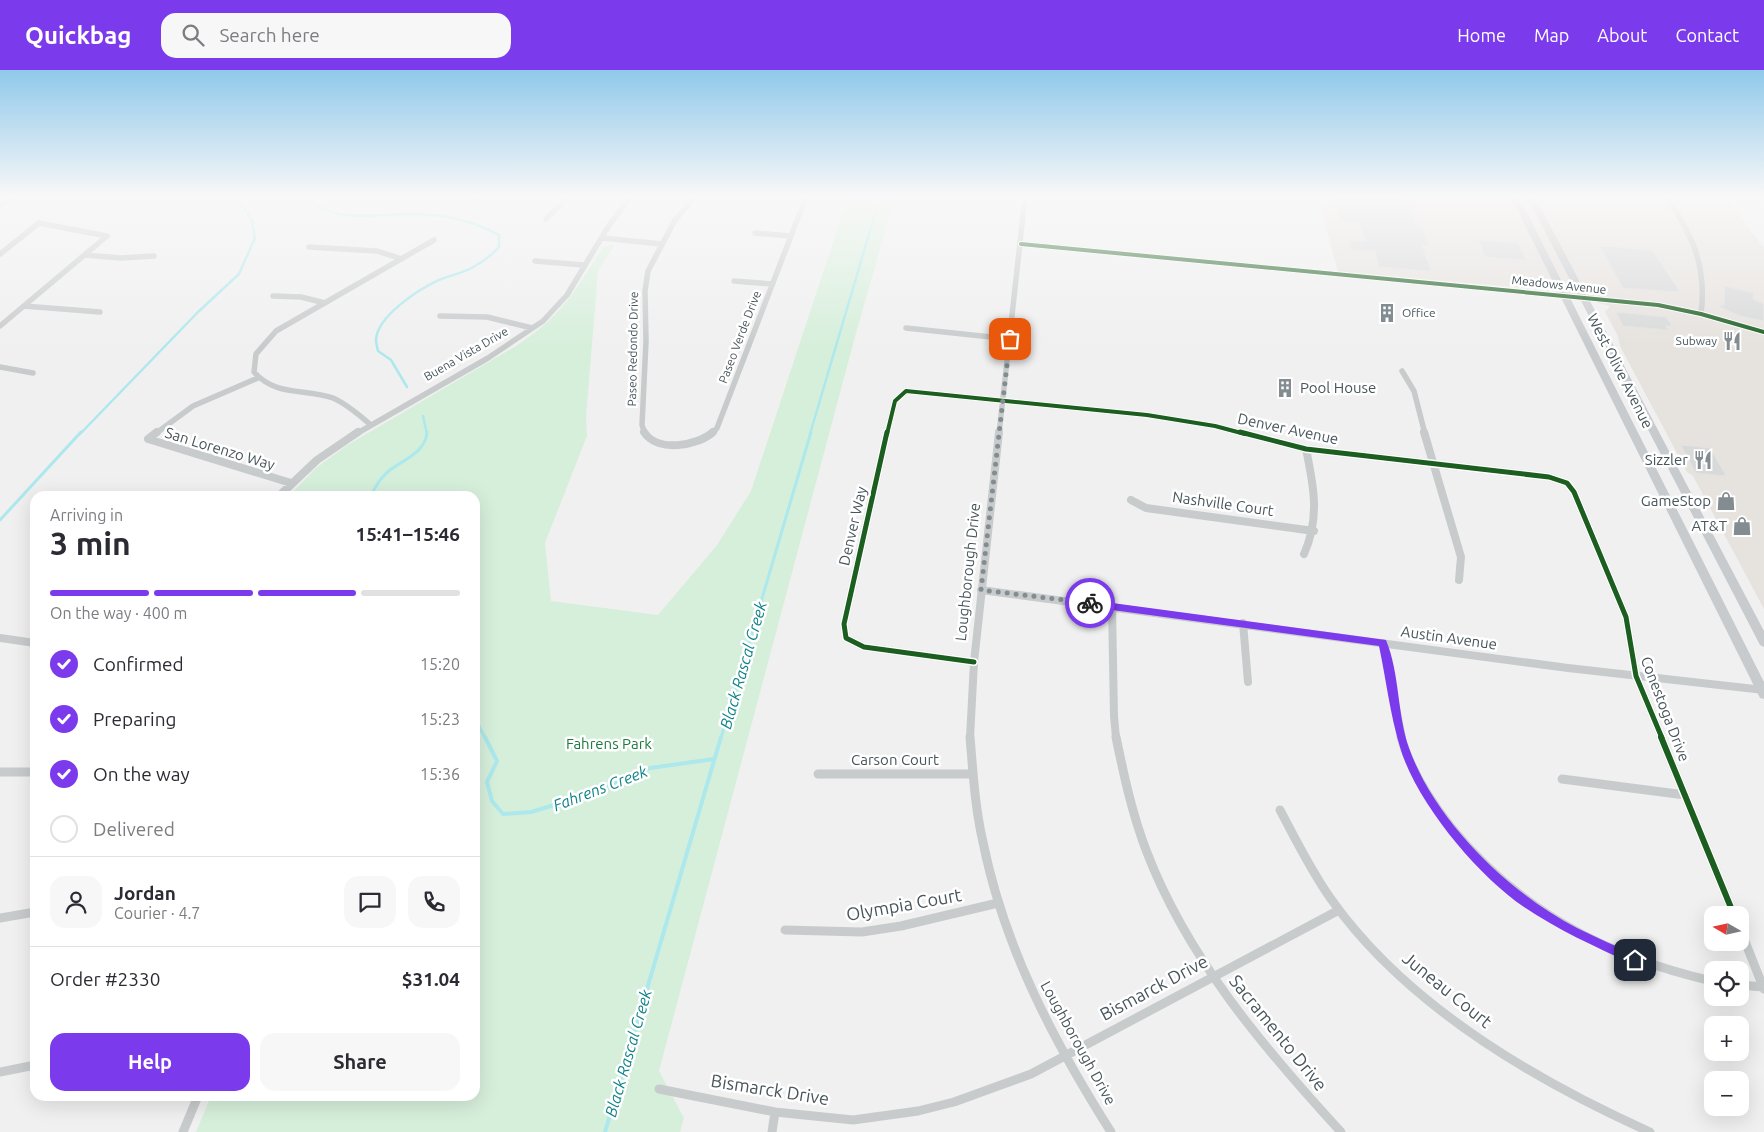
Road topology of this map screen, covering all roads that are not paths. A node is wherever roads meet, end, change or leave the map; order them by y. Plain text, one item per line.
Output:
1 (95, 247) edge
2 (317, 247) edge
3 (423, 247) edge
4 (596, 247) edge
5 (661, 247) edge
6 (787, 247) edge
7 (1021, 247) edge
8 (1048, 247) edge
9 (1539, 247) edge
10 (1556, 247) edge
11 (1696, 247) edge
12 (85, 255) junction
13 (154, 256) dead end
14 (402, 259) junction
15 (535, 261) dead end
16 (584, 266) junction
17 (734, 281) dead end
18 (772, 284) junction
19 (273, 296) dead end
20 (1564, 296) junction
21 (1582, 297) junction
22 (325, 303) junction
23 (24, 306) junction
24 (100, 312) dead end
25 (1701, 314) junction
26 (440, 316) dead end
27 (0, 326) edge
28 (532, 328) junction
29 (906, 328) dead end
30 (1764, 332) edge
31 (1010, 339) junction
32 (0, 367) edge
33 (1402, 371) dead end
34 (33, 373) dead end
35 (258, 378) junction
36 (1003, 400) junction
37 (370, 424) junction
38 (717, 428) joint
39 (1306, 449) junction
40 (1432, 463) junction
41 (291, 483) junction
42 (1567, 483) joint
43 (284, 491) edge
44 (1131, 500) dead end
45 (1314, 531) junction
46 (1304, 554) dead end
47 (1459, 580) dead end
48 (981, 590) junction
49 (1112, 606) junction
50 (1243, 623) junction
51 (0, 638) edge
52 (30, 642) edge
53 (1764, 642) edge
54 (1383, 643) junction
55 (974, 662) junction
56 (1636, 676) junction
57 (1248, 682) dead end
58 (1763, 691) edge
59 (0, 772) edge
60 (30, 772) edge
61 (818, 774) dead end
62 (972, 774) junction
63 (1562, 780) dead end
64 (1685, 795) junction
65 (1280, 810) dead end
66 (998, 903) junction
67 (1730, 906) edge
68 (1339, 910) junction
69 (30, 913) edge
70 (0, 918) edge
71 (785, 930) dead end
72 (1749, 951) edge
73 (1212, 976) junction
74 (1704, 980) edge
75 (1749, 986) edge
76 (1764, 988) edge
77 (1064, 1056) junction
78 (30, 1066) edge
79 (0, 1072) edge
80 (659, 1089) dead end
81 (196, 1101) edge
82 (775, 1112) junction
83 (183, 1132) edge
84 (772, 1132) edge
85 (1111, 1132) edge
86 (1341, 1132) edge
87 (1650, 1132) edge

1 - 12 street
2 - 14 street
3 - 14 street
4 - 16 street, Buena Vista Drive
5 - 38 street, Paseo Redondo Drive
6 - 18 street, Paseo Verde Drive
7 - 31 street, Loughborough Drive
8 - 20 street, Meadows Avenue
9 - 20 main road, West Olive Avenue
10 - 21 main road, West Olive Avenue
11 - 25 street
12 - 13 street
12 - 23 street
14 - 22 street
15 - 16 street
16 - 28 street, Buena Vista Drive
17 - 18 street
18 - 38 street, Paseo Verde Drive
19 - 22 street
20 - 21 street, Meadows Avenue
20 - 58 main road, West Olive Avenue
21 - 25 street, Meadows Avenue
21 - 53 main road, West Olive Avenue
22 - 35 street
23 - 24 street
23 - 27 street
25 - 30 street, Meadows Avenue
26 - 28 street
28 - 37 street, Buena Vista Drive
29 - 31 street
31 - 36 street, Loughborough Drive
32 - 34 street
33 - 40 street
35 - 37 street
35 - 41 street, San Lorenzo Way
36 - 39 street, Denver Avenue
36 - 48 street, Loughborough Drive
36 - 55 street, Denver Way
37 - 41 street, Buena Vista Drive
39 - 40 street, Denver Avenue
39 - 45 street
40 - 42 street, Denver Avenue
40 - 47 street
41 - 43 street, Buena Vista Drive
42 - 56 street, Conestoga Drive
44 - 45 street, Nashville Court
45 - 46 street
48 - 49 street, Austin Avenue
48 - 55 street, Loughborough Drive
49 - 50 street, Austin Avenue
49 - 73 street, Sacramento Drive
50 - 54 street, Austin Avenue
50 - 57 street
51 - 52 street
54 - 56 street, Austin Avenue
54 - 74 street
55 - 62 street, Loughborough Drive
56 - 58 street, Austin Avenue
56 - 64 street, Conestoga Drive
59 - 60 street
61 - 62 street, Carson Court
62 - 66 street, Loughborough Drive
63 - 64 street
64 - 67 street, Conestoga Drive
65 - 68 street, Juneau Court
66 - 71 street, Olympia Court
66 - 77 street, Loughborough Drive
68 - 73 street, Bismarck Drive
68 - 87 street, Juneau Court
69 - 70 street
72 - 76 street
73 - 77 street, Bismarck Drive
73 - 86 street, Sacramento Drive
75 - 76 street
77 - 82 street, Bismarck Drive
77 - 85 street, Loughborough Drive
78 - 79 street
80 - 82 street, Bismarck Drive
81 - 83 street
82 - 84 street

